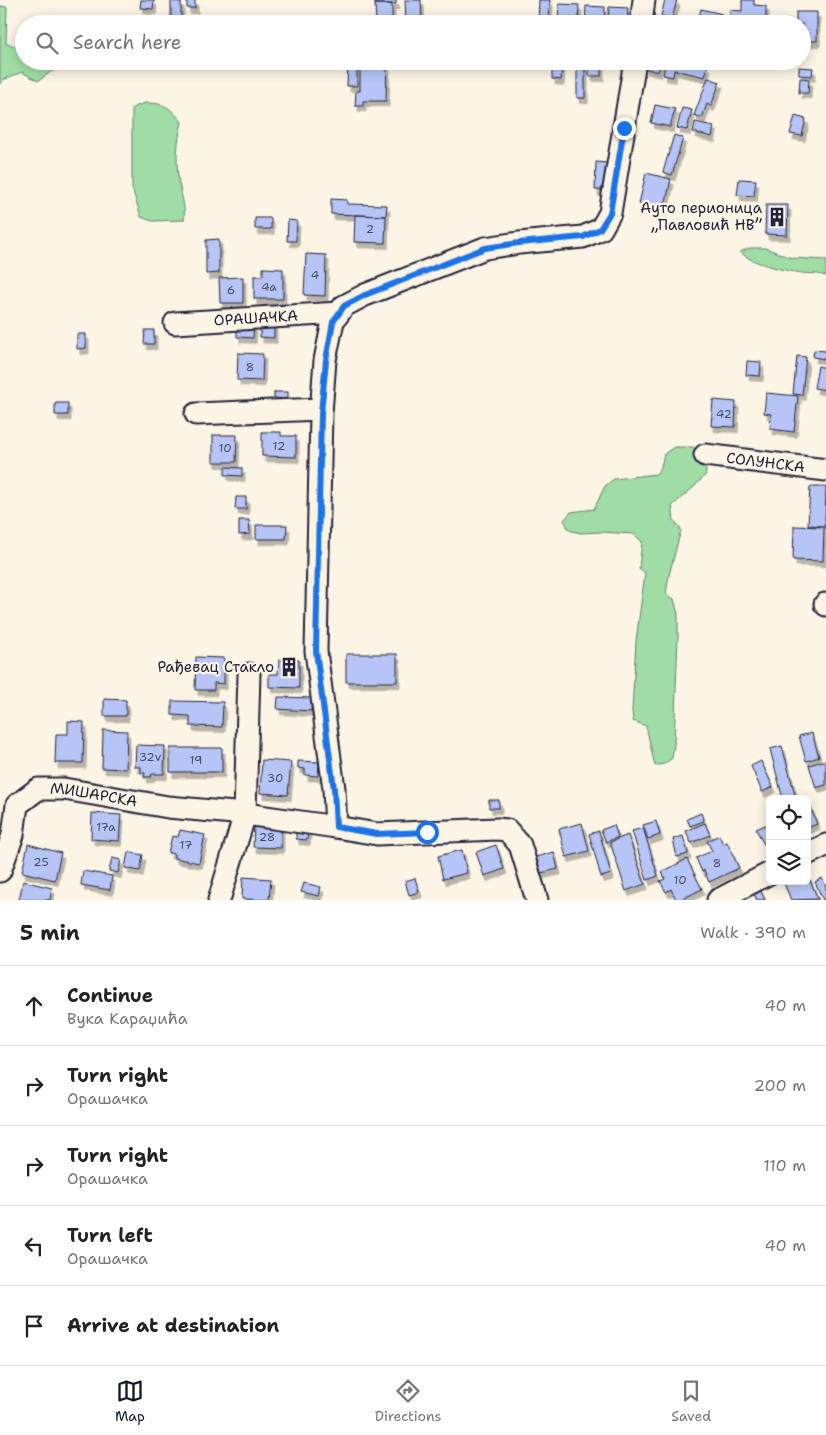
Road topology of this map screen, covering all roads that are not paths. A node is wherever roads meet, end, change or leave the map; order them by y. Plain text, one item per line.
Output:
1 (644, 0) edge
2 (642, 15) edge
3 (634, 70) edge
4 (338, 314) junction
5 (175, 323) dead end
6 (322, 409) junction
7 (196, 414) dead end
8 (705, 455) dead end
9 (826, 470) edge
10 (249, 674) dead end
11 (245, 814) junction
12 (336, 827) junction
13 (826, 845) edge
14 (811, 852) edge
15 (0, 871) edge
16 (766, 876) edge
17 (219, 900) edge
18 (537, 900) edge
19 (718, 900) edge

1 - 2 street
3 - 4 street
4 - 5 street, ОРАШАЧКА
4 - 6 street
6 - 7 street
6 - 12 street
8 - 9 street, СОЛУНСКА
10 - 11 street
11 - 12 street
11 - 15 street, МИШАРСКА
11 - 17 street
12 - 18 street
13 - 14 street
16 - 19 street

